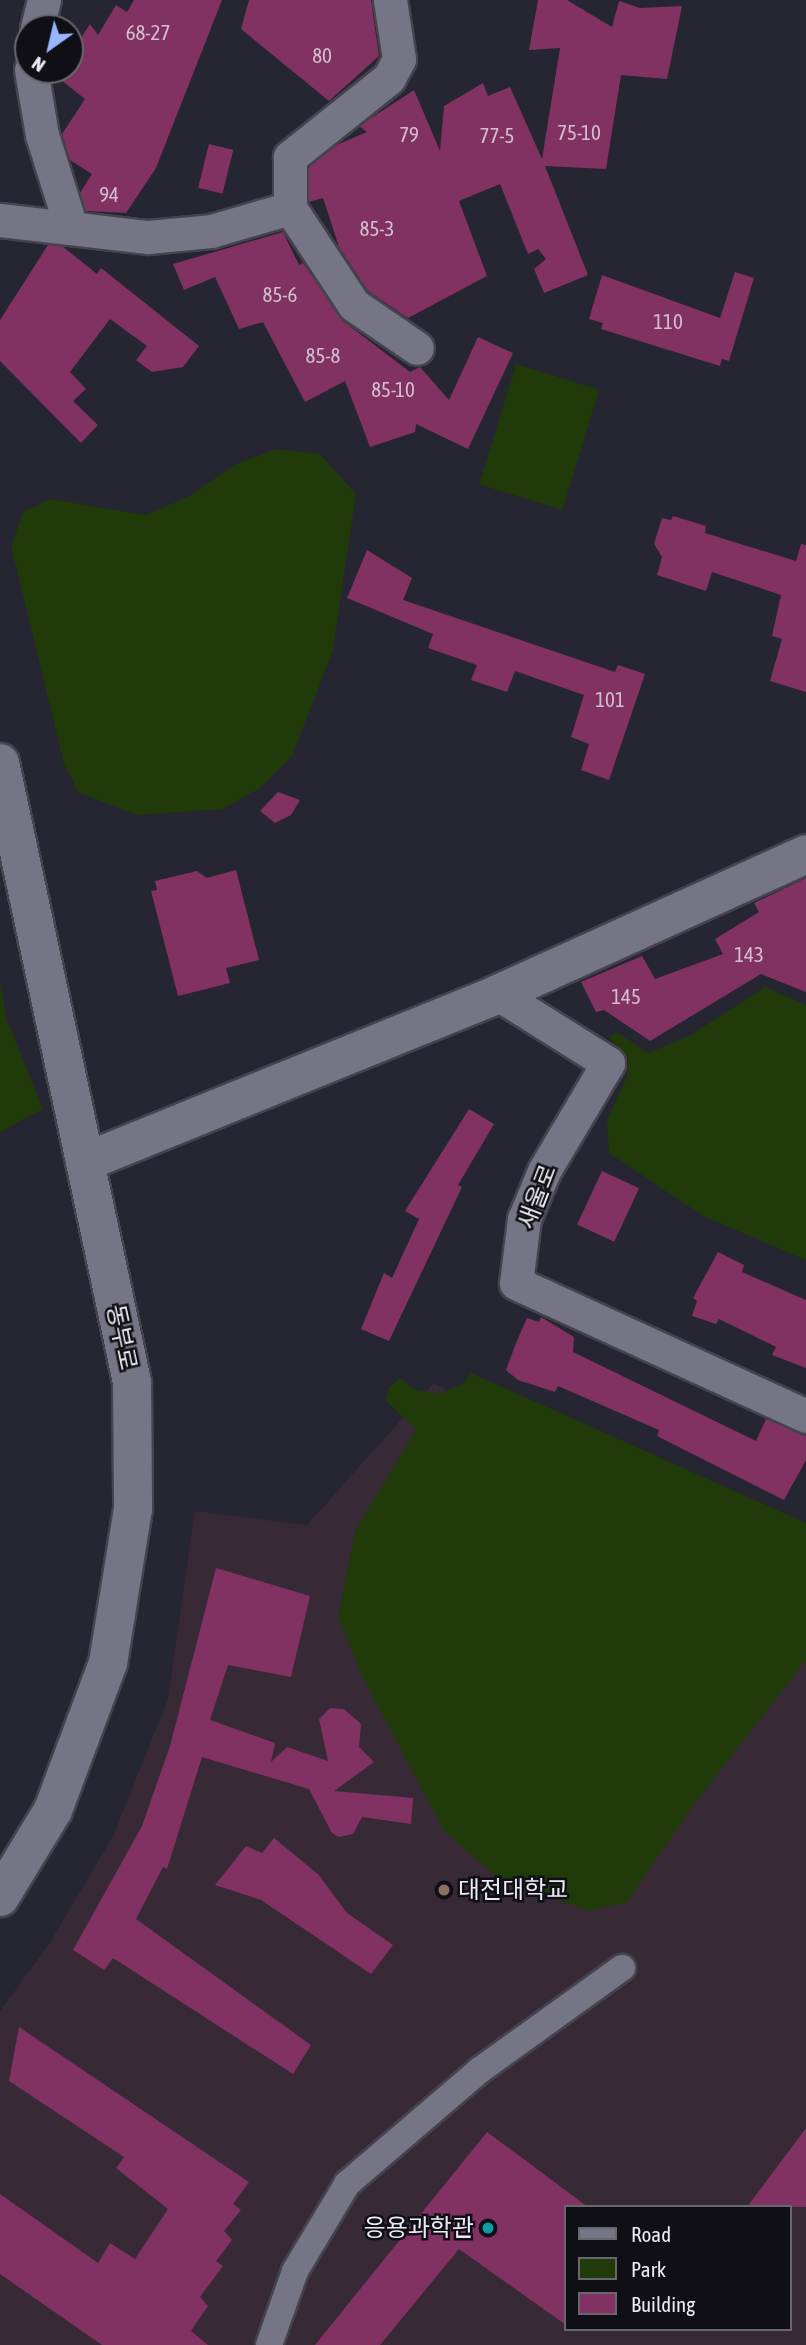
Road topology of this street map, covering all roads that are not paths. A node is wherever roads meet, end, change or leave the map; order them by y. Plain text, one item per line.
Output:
1 (390, 0) edge
2 (33, 84) edge
3 (290, 208) junction
4 (0, 220) edge
5 (70, 224) junction
6 (417, 348) dead end
7 (0, 763) edge
8 (806, 853) edge
9 (498, 994) junction
10 (85, 1162) junction
11 (806, 1416) edge
12 (0, 1897) edge
13 (622, 1968) dead end
14 (269, 2345) edge

1 - 3 street
2 - 5 street
3 - 5 street
3 - 6 street
4 - 5 street
7 - 10 main road, 동부로
8 - 9 main road
9 - 10 main road
9 - 11 street, 새울로
10 - 12 main road, 동부로
13 - 14 street

